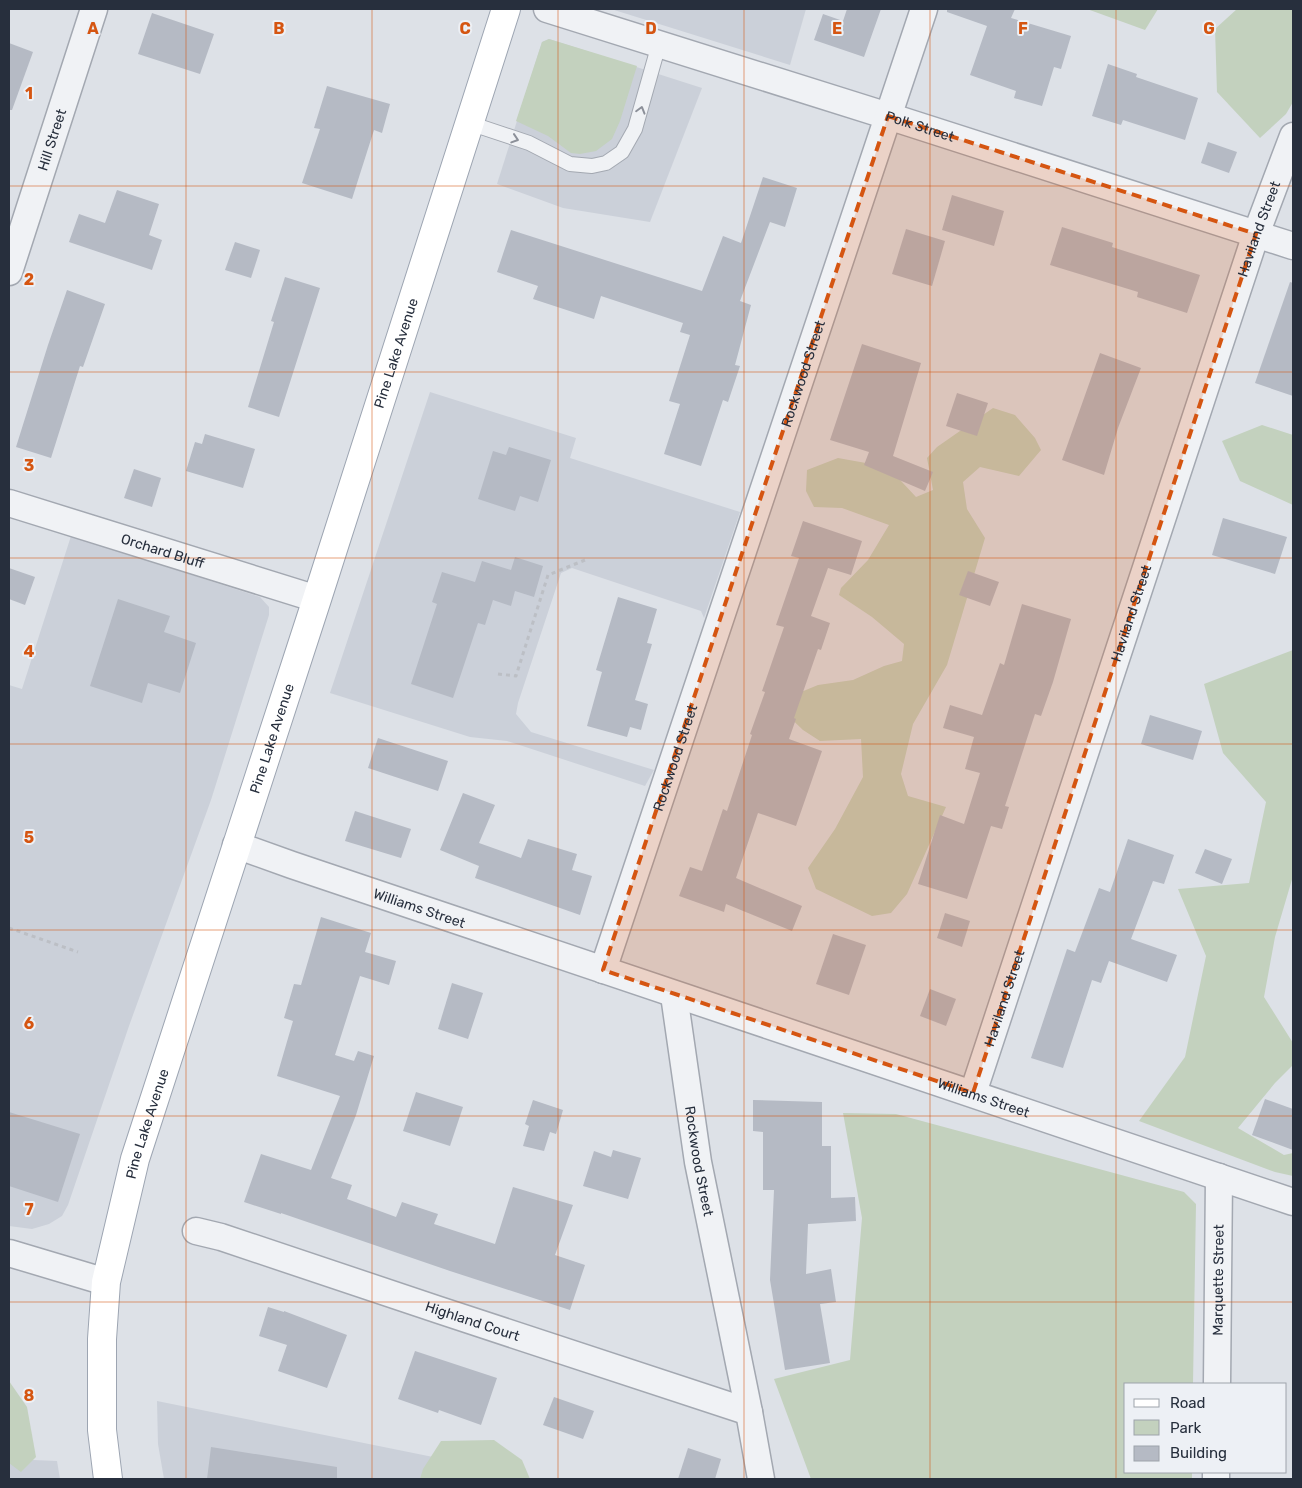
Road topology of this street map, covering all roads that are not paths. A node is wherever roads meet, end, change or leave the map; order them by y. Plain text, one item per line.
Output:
1 (94, 9) edge
2 (506, 9) edge
3 (547, 9) edge
4 (924, 9) edge
5 (659, 44) junction
6 (888, 116) junction
7 (469, 123) junction
8 (1293, 136) edge
9 (1256, 234) junction
10 (1293, 246) edge
11 (9, 272) edge
12 (9, 502) edge
13 (317, 599) junction
14 (236, 845) junction
15 (603, 970) junction
16 (674, 995) junction
17 (973, 1093) junction
18 (1219, 1177) junction
19 (1293, 1202) edge
20 (196, 1231) dead end
21 (9, 1253) edge
22 (106, 1282) junction
23 (1216, 1383) edge
24 (749, 1412) junction
25 (108, 1479) edge
26 (761, 1479) edge

1 - 11 street, Hill Street
2 - 7 main road, Pine Lake Avenue
3 - 5 street, Polk Street
4 - 6 street, Rockwood Street
5 - 6 street, Polk Street
7 -> 5 lane
6 - 9 street, Polk Street
6 - 15 street, Rockwood Street
7 - 13 main road, Pine Lake Avenue
8 - 9 street, Haviland Street
9 - 10 street, Polk Street
9 - 17 street, Haviland Street
12 - 13 street, Orchard Bluff
13 - 14 main road, Pine Lake Avenue
14 - 15 street, Williams Street
14 - 22 main road, Pine Lake Avenue
15 - 16 street
16 - 17 street, Williams Street
16 - 24 street, Rockwood Street
17 - 18 street, Williams Street
18 - 19 street, Williams Street
18 - 23 street, Marquette Street
20 - 24 street, Highland Court
21 - 22 street
22 - 25 main road, Pine Lake Avenue
24 - 26 street, Rockwood Street

